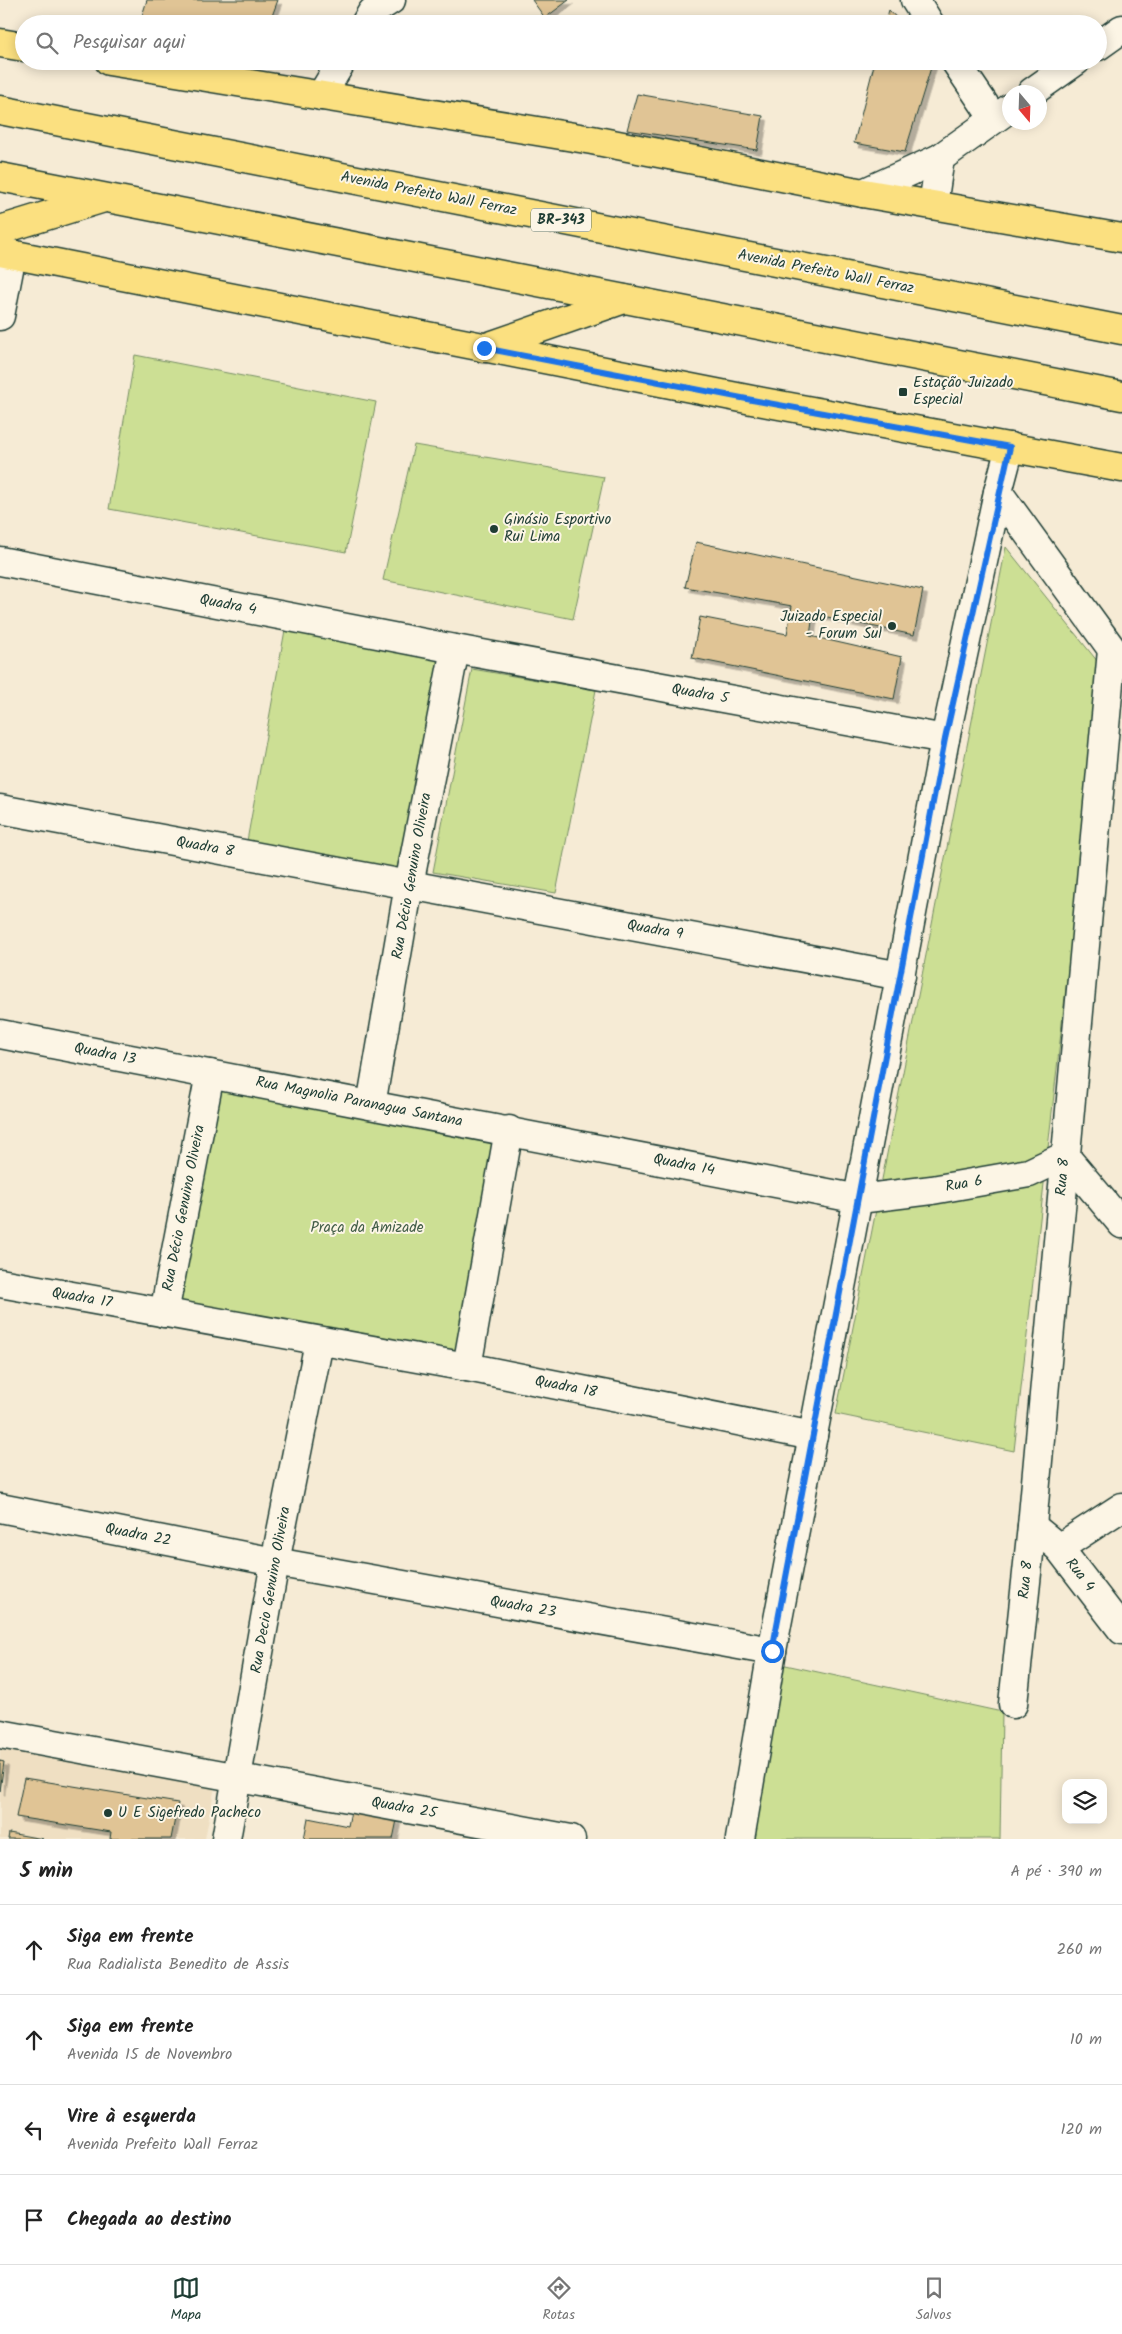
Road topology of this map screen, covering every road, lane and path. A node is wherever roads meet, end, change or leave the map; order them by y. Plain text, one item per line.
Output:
1 (915, 0) edge
2 (924, 15) edge
3 (1122, 29) edge
4 (1107, 40) edge
5 (0, 44) edge
6 (15, 46) edge
7 (164, 70) edge
8 (337, 70) edge
9 (963, 70) edge
10 (1063, 70) edge
11 (1042, 85) edge
12 (321, 96) junction
13 (0, 110) edge
14 (1002, 114) edge
15 (940, 158) junction
16 (0, 177) edge
17 (863, 192) junction
18 (106, 197) junction
19 (933, 206) junction
20 (1122, 238) edge
21 (4, 245) edge
22 (625, 298) junction
23 (0, 316) edge
24 (1122, 330) edge
25 (484, 348) junction
26 (1122, 396) edge
27 (1010, 447) junction
28 (1122, 468) edge
29 (998, 492) junction
30 (0, 561) edge
31 (455, 649) junction
32 (1117, 657) edge
33 (945, 739) junction
34 (0, 809) edge
35 (409, 885) junction
36 (901, 976) junction
37 (0, 1034) edge
38 (210, 1074) junction
39 (371, 1104) junction
40 (509, 1130) junction
41 (1064, 1156) junction
42 (859, 1199) junction
43 (1122, 1224) edge
44 (0, 1283) edge
45 (164, 1313) junction
46 (319, 1342) junction
47 (467, 1367) junction
48 (813, 1436) junction
49 (1122, 1507) edge
50 (0, 1508) edge
51 (1032, 1526) junction
52 (1059, 1548) junction
53 (275, 1562) junction
54 (1122, 1630) edge
55 (772, 1651) junction
56 (1013, 1704) dead end
57 (0, 1734) edge
58 (238, 1778) junction
59 (226, 1839) edge
60 (571, 1839) edge
61 (740, 1839) edge

1 - 2 street
3 - 4 street
5 - 6 main road
7 - 12 main road
8 - 12 street
9 - 14 street
10 - 11 street
12 - 17 main road
13 - 24 main road, Avenida Prefeito Wall Ferraz / BR-343
14 - 15 street
15 - 17 street
15 - 19 street
16 - 18 main road
17 - 19 main road
18 - 21 main road
18 - 22 main road
19 - 20 main road
21 - 23 street
21 - 25 main road
22 - 25 main road
22 - 26 main road
25 - 27 main road
27 - 28 main road
27 - 29 street
29 - 32 street
29 - 33 street
30 - 31 street, Quadra 4
31 - 33 street, Quadra 5
31 - 35 street, Rua Décio Genuino Oliveira
32 - 41 street, Rua 8
33 - 36 street
34 - 35 street, Quadra 8
35 - 36 street, Quadra 9
35 - 39 street, Rua Décio Genuino Oliveira
36 - 42 street
37 - 38 street, Quadra 13
38 - 39 street, Rua Magnolia Paranagua Santana
38 - 45 street, Rua Décio Genuino Oliveira
39 - 40 street, Rua Magnolia Paranagua Santana
40 - 42 street, Quadra 14
40 - 47 street
41 - 42 street, Rua 6
41 - 43 street
41 - 51 street, Rua 8
42 - 48 street
44 - 45 street, Quadra 17
45 - 46 street, Quadra 17
46 - 47 street, Quadra 18
46 - 53 street, Rua Decio Genuino Oliveira
47 - 48 street, Quadra 18
48 - 55 street
49 - 52 street
50 - 53 street, Quadra 22
51 - 52 street, Rua 4
51 - 56 street, Rua 8
52 - 54 street, Rua 4
53 - 55 street, Quadra 23
53 - 58 street, Rua Decio Genuino Oliveira
55 - 61 street
57 - 58 street
58 - 59 street, Rua Decio Genuino Oliveira
58 - 60 street, Quadra 25

